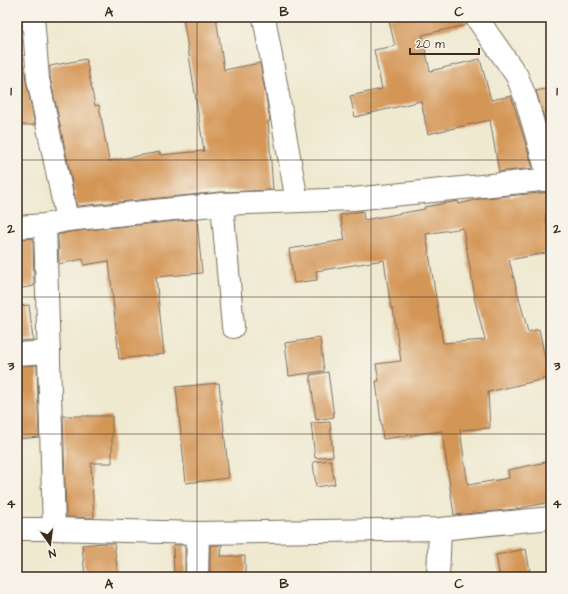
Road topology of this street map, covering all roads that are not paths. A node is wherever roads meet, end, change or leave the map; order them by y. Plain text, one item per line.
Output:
1 (33, 17) edge
2 (264, 17) edge
3 (476, 17) edge
4 (550, 179) edge
5 (297, 201) junction
6 (222, 204) junction
7 (67, 220) junction
8 (45, 225) junction
9 (17, 227) edge
10 (233, 328) dead end
11 (49, 352) junction
12 (17, 354) edge
13 (551, 518) edge
14 (17, 529) edge
15 (54, 529) junction
16 (440, 529) junction
17 (198, 533) junction
18 (197, 577) edge
19 (438, 577) edge

1 - 7 street
2 - 5 street
3 - 4 street
4 - 5 street
5 - 6 street
6 - 7 street
6 - 10 street
7 - 8 street
8 - 9 street
8 - 11 street
11 - 12 street
11 - 15 street
13 - 16 street
14 - 15 street
15 - 17 street
16 - 17 street
16 - 19 street
17 - 18 street

